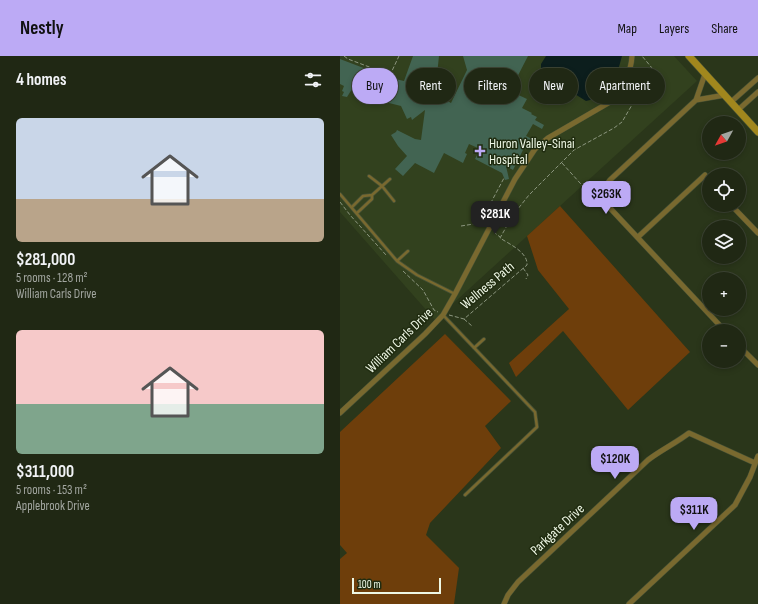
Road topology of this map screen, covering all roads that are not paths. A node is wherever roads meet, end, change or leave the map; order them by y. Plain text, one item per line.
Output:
1 (632, 56) edge
2 (690, 56) edge
3 (705, 74) junction
4 (758, 78) edge
5 (758, 92) edge
6 (725, 95) junction
7 (696, 100) junction
8 (731, 102) junction
9 (738, 110) junction
10 (758, 132) edge
11 (369, 176) dead end
12 (702, 178) edge
13 (390, 179) dead end
14 (382, 186) junction
15 (340, 194) edge
16 (372, 195) junction
17 (394, 201) dead end
18 (352, 207) junction
19 (738, 212) edge
20 (357, 213) junction
21 (758, 233) edge
22 (638, 237) junction
23 (408, 251) dead end
24 (397, 261) junction
25 (455, 294) junction
26 (443, 314) junction
27 (719, 324) edge
28 (484, 339) dead end
29 (474, 348) junction
30 (746, 353) edge
31 (758, 365) edge
32 (340, 413) edge
33 (758, 456) edge
34 (755, 463) junction
35 (465, 495) dead end
36 (504, 604) edge
37 (629, 604) edge

1 - 25 street, William Carls Drive
2 - 3 street
3 - 6 street
3 - 7 street
4 - 8 street
5 - 9 street
6 - 7 street
6 - 8 street
7 - 22 street
8 - 9 street
9 - 10 street
11 - 14 lane
12 - 22 street
13 - 14 lane
14 - 16 lane
14 - 17 lane
15 - 18 lane
16 - 18 lane
16 - 20 lane
18 - 20 lane
19 - 21 street
20 - 24 lane
22 - 27 street
23 - 24 lane
24 - 25 lane
25 - 26 street, William Carls Drive
26 - 29 lane
26 - 32 street, William Carls Drive
28 - 29 lane
29 - 35 lane
30 - 31 street
33 - 34 street
34 - 36 street, Parkgate Drive
34 - 37 street

